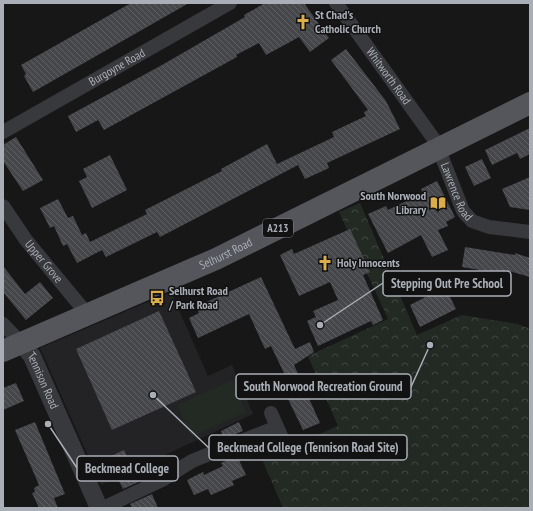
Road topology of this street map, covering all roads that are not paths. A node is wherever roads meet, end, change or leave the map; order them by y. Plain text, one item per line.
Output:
1 (230, 3) edge
2 (336, 3) edge
3 (530, 102) edge
4 (3, 132) edge
5 (439, 149) junction
6 (3, 206) edge
7 (530, 232) edge
8 (88, 315) junction
9 (3, 324) edge
10 (12, 347) edge
11 (271, 413) dead end
12 (99, 508) edge
13 (103, 508) edge

1 - 4 street, Burgoyne Road
2 - 5 street, Whitworth Road
3 - 5 main road, Selhurst Road / A213
5 - 7 street, Lawrence Road
5 - 8 main road, Selhurst Road / A213
6 - 8 street, Upper Grove
8 - 10 main road, Selhurst Road / A213
9 - 10 street
10 - 12 street, Tennison Road
11 - 13 street

